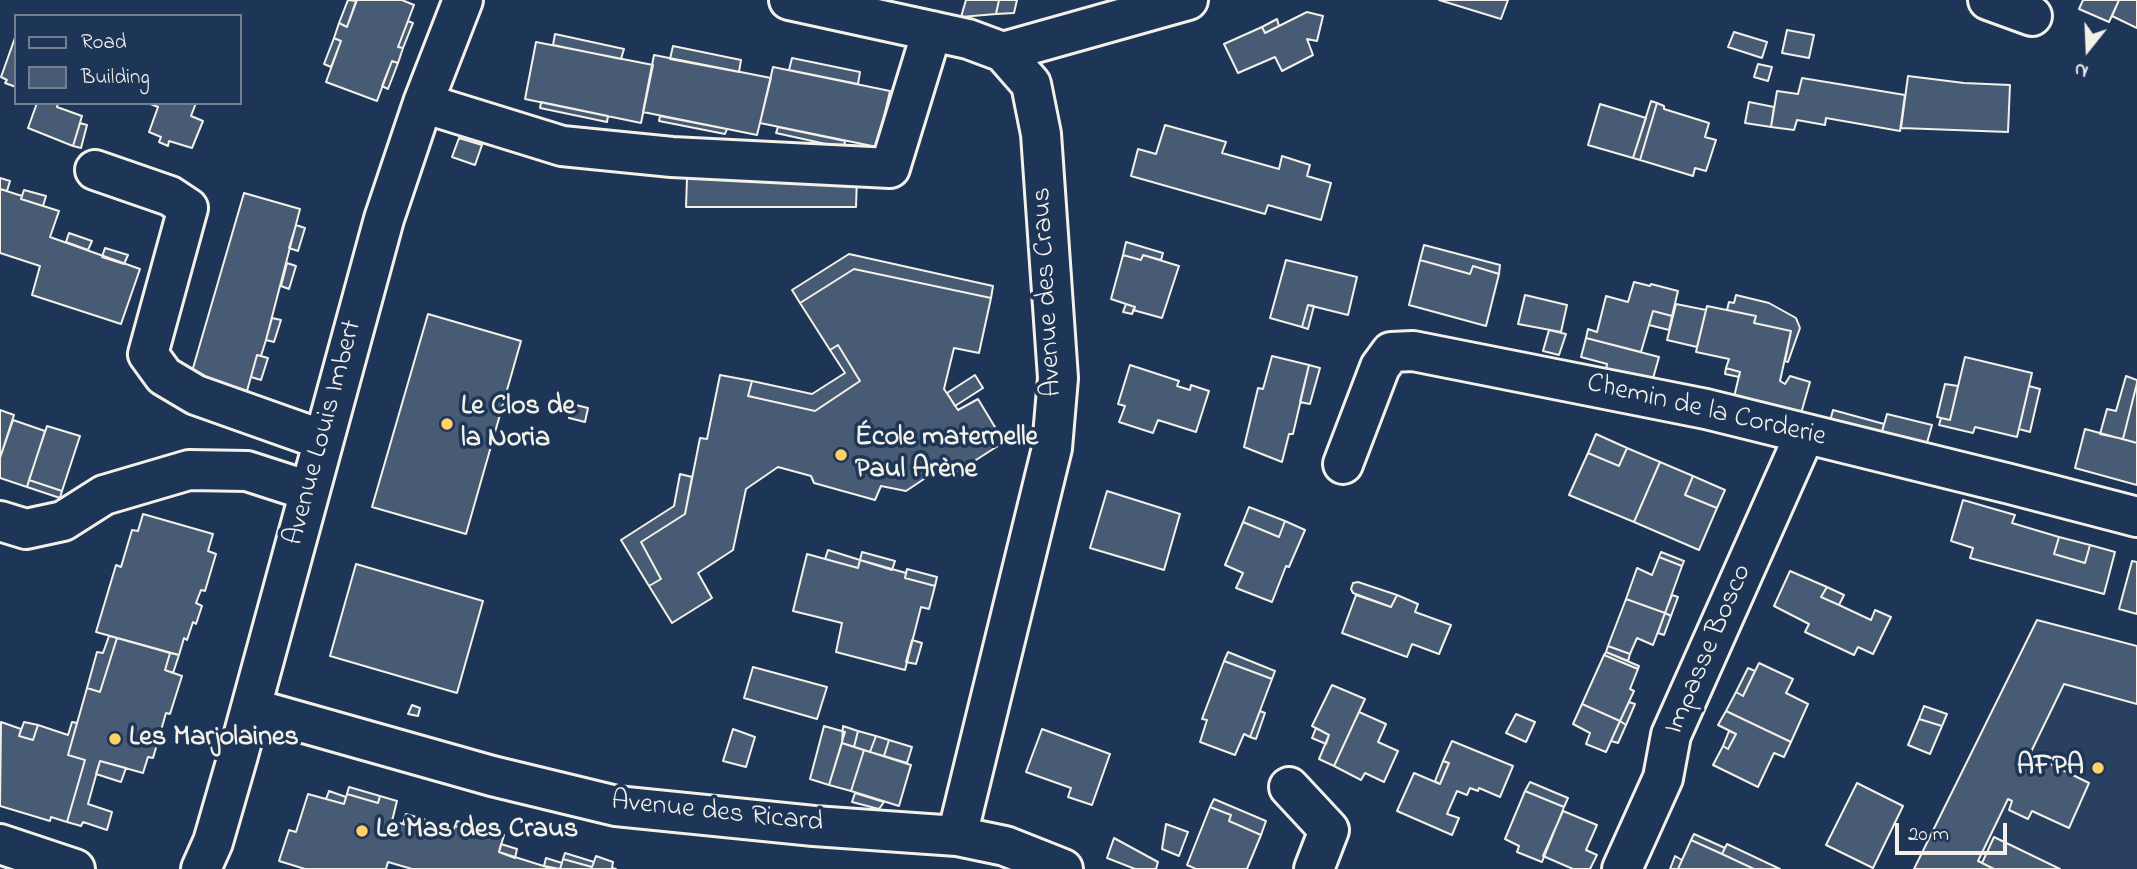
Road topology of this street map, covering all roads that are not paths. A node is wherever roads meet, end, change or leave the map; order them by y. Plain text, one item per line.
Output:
1 (463, 0) edge
2 (789, 0) edge
3 (1188, 0) edge
4 (1988, 0) edge
5 (2032, 16) dead end
6 (932, 31) junction
7 (1003, 52) junction
8 (423, 103) junction
9 (95, 170) dead end
10 (1805, 434) junction
11 (323, 440) junction
12 (1343, 464) dead end
13 (309, 491) junction
14 (2137, 517) edge
15 (0, 521) edge
16 (251, 708) junction
17 (1289, 787) dead end
18 (957, 836) junction
19 (0, 844) edge
20 (75, 869) edge
21 (201, 869) edge
22 (1063, 869) edge
23 (1314, 869) edge
24 (1622, 869) edge

1 - 8 street, Avenue Louis Imbert
2 - 6 street, Avenue des Craus
3 - 7 street
4 - 5 street
6 - 7 street, Avenue des Craus
6 - 8 street
7 - 18 street, Avenue des Craus
8 - 11 street, Avenue Louis Imbert
9 - 11 street
10 - 12 street, Chemin de la Corderie
10 - 14 street, Chemin de la Corderie
10 - 24 street, Impasse Bosco
11 - 13 street, Avenue Louis Imbert
13 - 15 street
13 - 16 street, Avenue Louis Imbert
16 - 18 street, Avenue des Ricard
16 - 21 street, Avenue Louis Imbert
17 - 23 street
18 - 22 street, Avenue des Ricard
19 - 20 street

